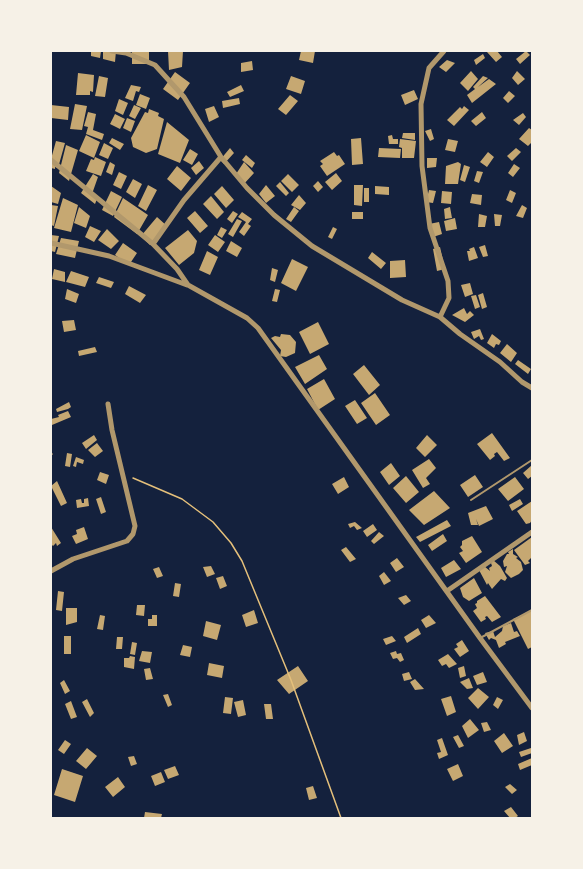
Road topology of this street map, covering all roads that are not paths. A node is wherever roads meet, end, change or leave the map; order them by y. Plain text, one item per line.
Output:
1 (112, 51) edge
2 (444, 51) edge
3 (221, 157) junction
4 (51, 160) edge
5 (51, 243) edge
6 (153, 244) junction
7 (188, 285) junction
8 (440, 317) junction
9 (532, 388) edge
10 (108, 404) dead end
11 (532, 460) edge
12 (471, 500) dead end
13 (532, 532) edge
14 (51, 571) edge
15 (447, 591) junction
16 (532, 610) edge
17 (480, 638) junction
18 (532, 708) edge

1 - 3 street
2 - 8 street
3 - 6 street
3 - 8 street
4 - 6 street
5 - 7 street
6 - 7 street
7 - 15 street
8 - 9 street
10 - 14 street
11 - 12 lane
13 - 15 street
15 - 17 street
16 - 17 lane
17 - 18 street

